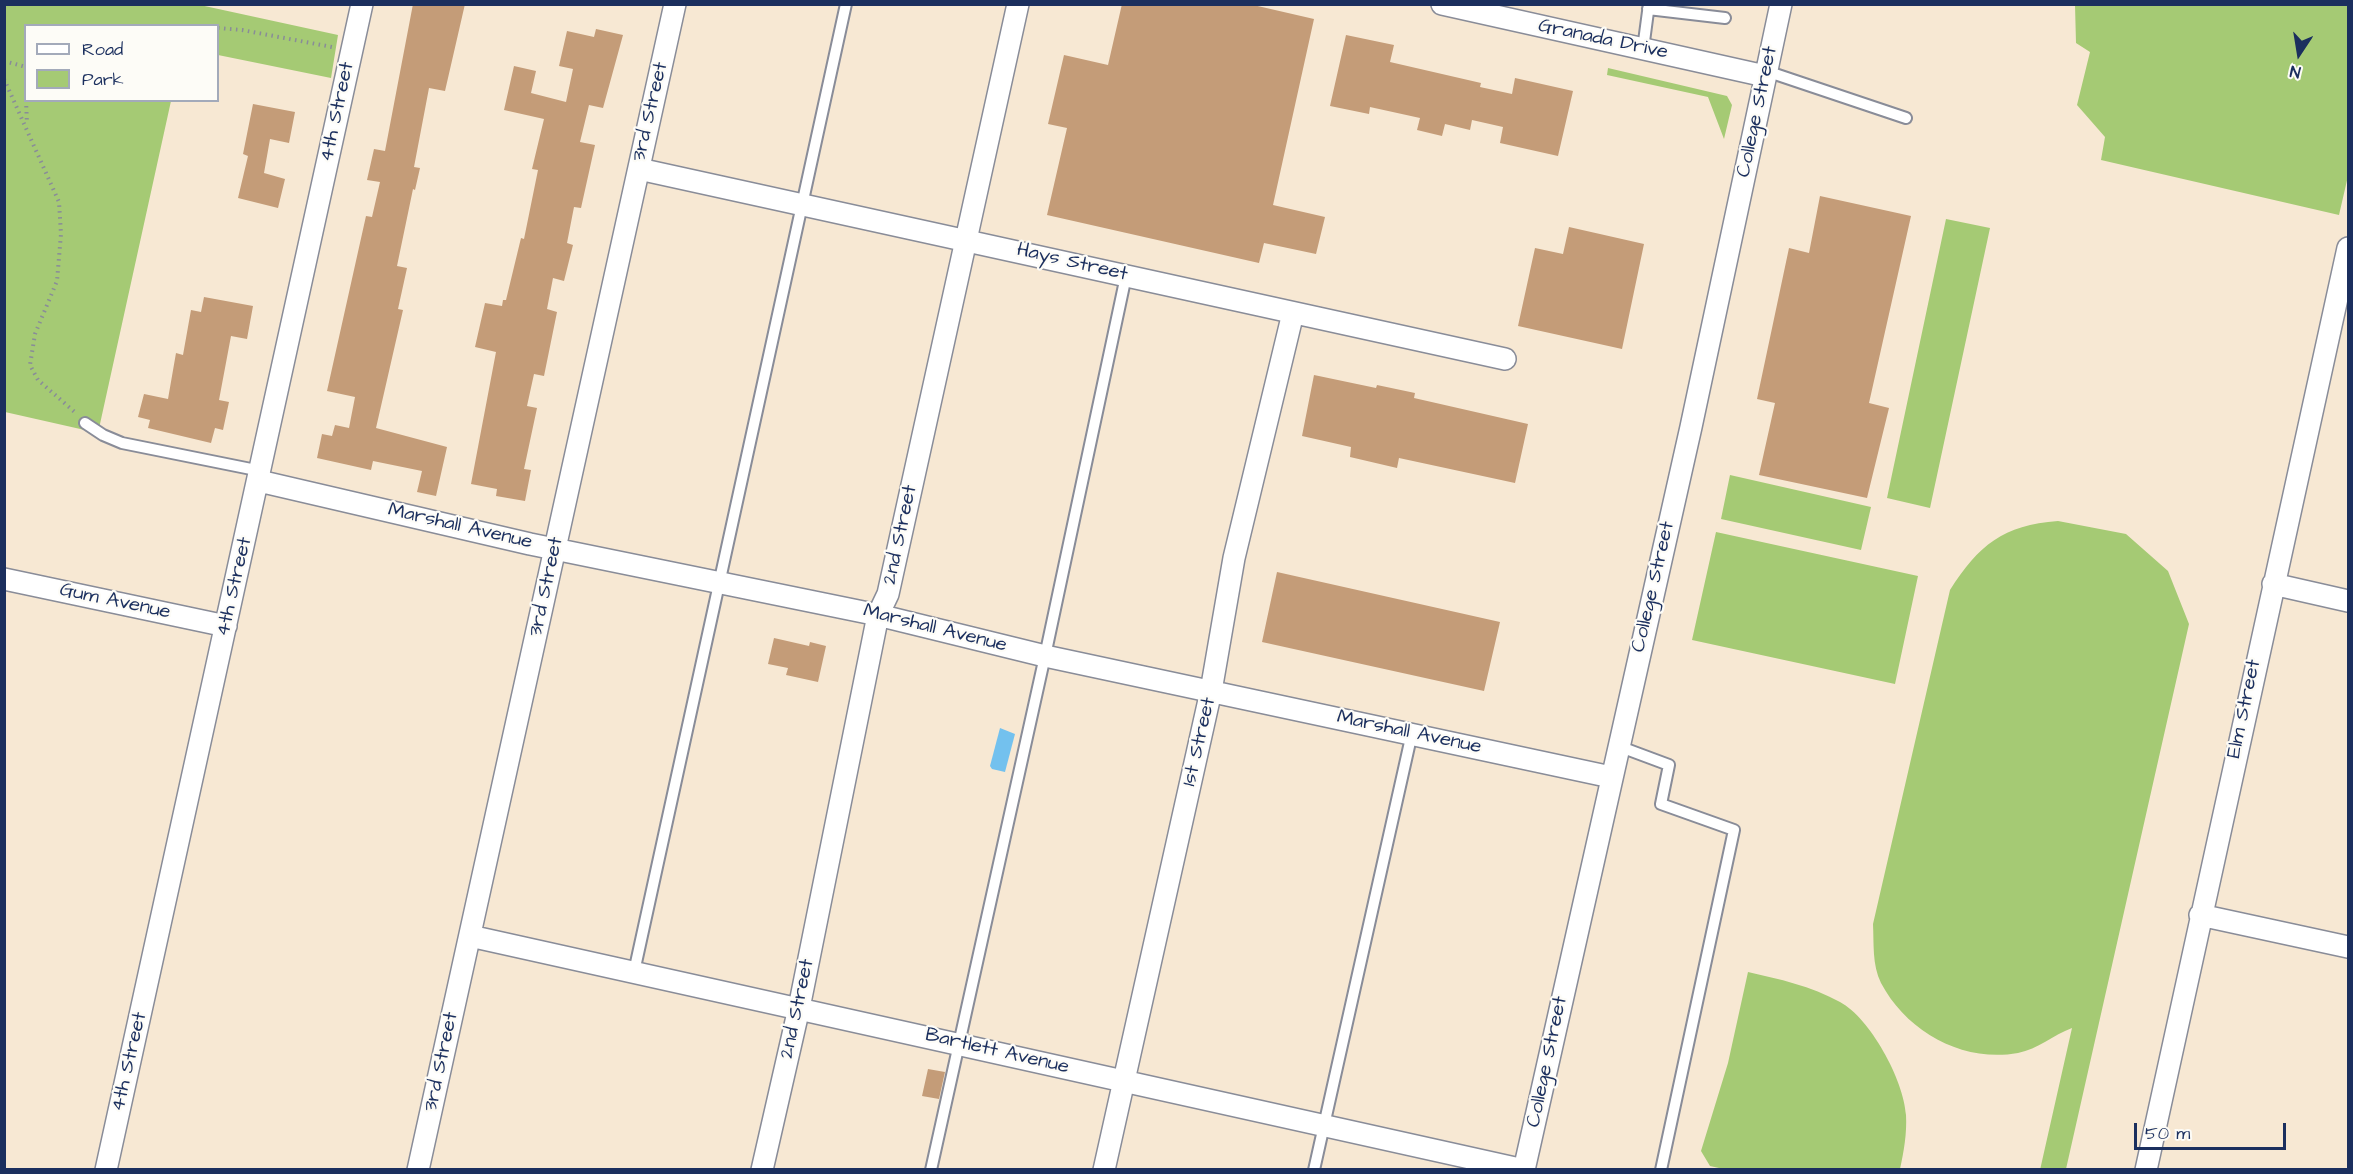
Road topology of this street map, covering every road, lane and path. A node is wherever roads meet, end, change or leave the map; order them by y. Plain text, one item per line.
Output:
1 (362, 4) edge
2 (675, 4) edge
3 (846, 4) edge
4 (1018, 4) edge
5 (1781, 4) edge
6 (1449, 5) edge
7 (1648, 7) edge
8 (1725, 18) dead end
9 (219, 28) edge
10 (1643, 49) junction
11 (352, 51) junction
12 (4, 61) edge
13 (24, 66) edge
14 (1766, 73) junction
15 (4, 79) edge
16 (26, 102) edge
17 (1906, 118) dead end
18 (27, 128) junction
19 (639, 169) junction
20 (801, 204) junction
21 (967, 240) junction
22 (2349, 248) edge
23 (1126, 276) junction
24 (1293, 313) junction
25 (1504, 359) dead end
26 (85, 423) joint
27 (260, 476) junction
28 (556, 547) junction
29 (4, 579) edge
30 (719, 581) junction
31 (2273, 584) junction
32 (2349, 601) edge
33 (879, 615) junction
34 (226, 626) junction
35 (1046, 656) junction
36 (1211, 692) junction
37 (1412, 733) junction
38 (1618, 746) junction
39 (1611, 777) junction
40 (2200, 915) junction
41 (470, 936) junction
42 (2349, 947) edge
43 (634, 972) junction
44 (799, 1008) junction
45 (958, 1043) junction
46 (1123, 1081) junction
47 (1324, 1126) junction
48 (106, 1170) edge
49 (418, 1170) edge
50 (762, 1170) edge
51 (931, 1170) edge
52 (1104, 1170) edge
53 (1314, 1170) edge
54 (1524, 1170) edge
55 (1661, 1170) edge
56 (2146, 1170) edge

1 - 11 street, 4th Street
2 - 19 street, 3rd Street
3 - 20 lane
4 - 21 street, 2nd Street
5 - 14 street, College Street
6 - 10 street, Granada Drive
7 - 8 lane
7 - 10 lane
9 - 11 path
10 - 14 street, Granada Drive
11 - 27 street, 4th Street
12 - 13 path
14 - 17 lane
14 - 38 street, College Street
15 - 18 path
16 - 18 path
18 - 26 path
19 - 20 street, Hays Street
19 - 28 street, 3rd Street
20 - 21 street, Hays Street
20 - 30 lane
21 - 23 street, Hays Street
21 - 33 street, 2nd Street
22 - 31 street, Elm Street
23 - 24 street, Hays Street
23 - 35 lane
24 - 25 street, Hays Street
24 - 36 street, 1st Street
26 - 27 lane
27 - 28 street, Marshall Avenue
27 - 34 street, 4th Street
28 - 30 street, Marshall Avenue
28 - 41 street, 3rd Street
29 - 34 street, Gum Avenue
30 - 33 street, Marshall Avenue
30 - 43 lane
31 - 32 street
31 - 40 street, Elm Street
33 - 35 street, Marshall Avenue
33 - 44 street, 2nd Street
34 - 48 street, 4th Street
35 - 36 street, Marshall Avenue
35 - 45 lane
36 - 37 street, Marshall Avenue
36 - 46 street, 1st Street
37 - 39 street, Marshall Avenue
37 - 47 lane
38 - 39 street, College Street
38 - 55 lane
39 - 54 street, College Street
40 - 42 street
40 - 56 street, Elm Street
41 - 43 street, Bartlett Avenue
41 - 49 street, 3rd Street
43 - 44 street, Bartlett Avenue
44 - 45 street, Bartlett Avenue
44 - 50 street, 2nd Street
45 - 46 street, Bartlett Avenue
45 - 51 lane
46 - 47 street, Bartlett Avenue
46 - 52 street, 1st Street
47 - 53 lane
47 - 54 street, Bartlett Avenue

